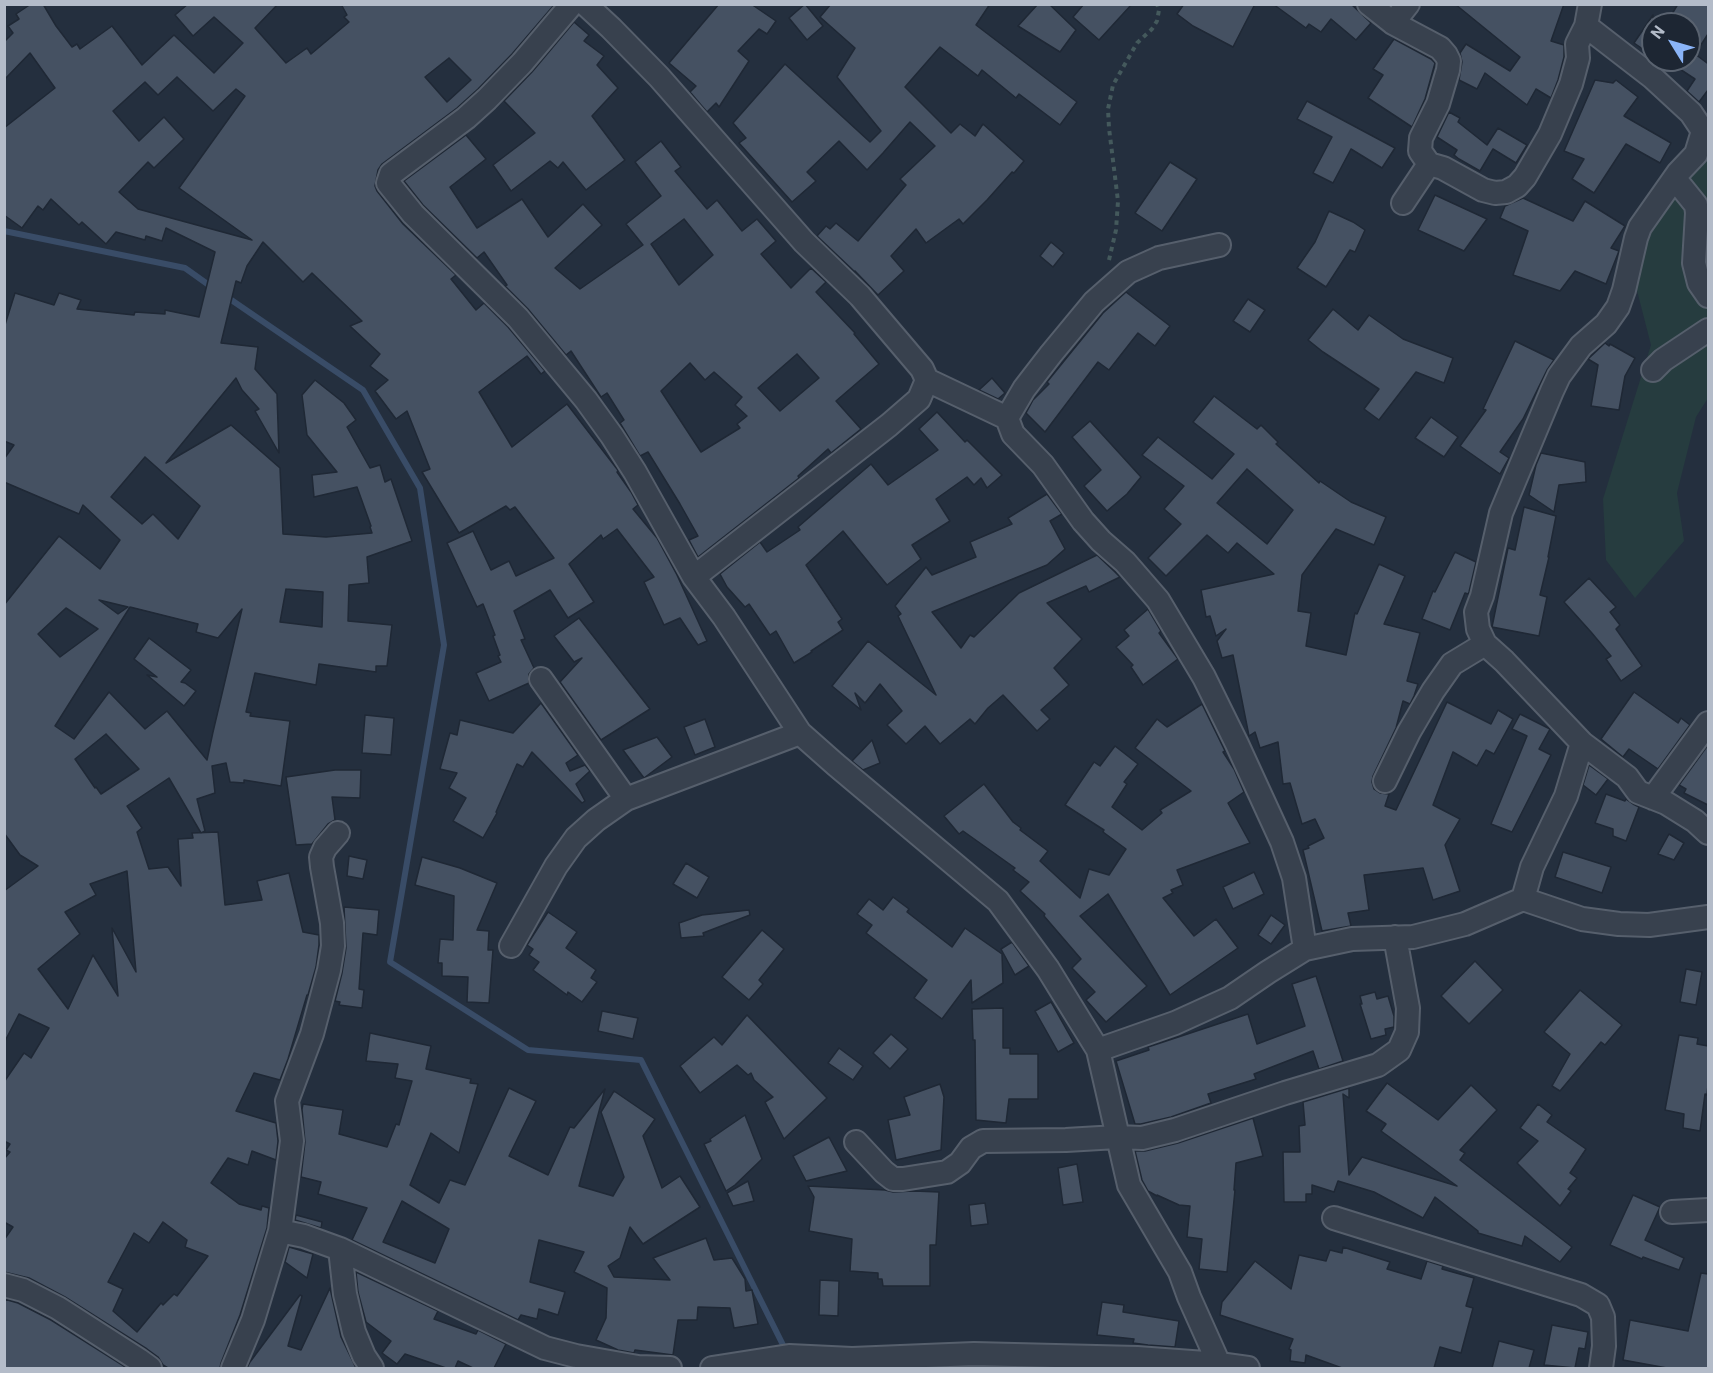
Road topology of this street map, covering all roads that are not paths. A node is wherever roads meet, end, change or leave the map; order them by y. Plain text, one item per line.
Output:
1 (572, 4) edge
2 (585, 4) edge
3 (1369, 4) edge
4 (1408, 4) edge
5 (1588, 15) edge
6 (1393, 23) junction
7 (1430, 164) junction
8 (1675, 178) junction
9 (1402, 203) dead end
10 (1219, 245) dead end
11 (1708, 296) edge
12 (1708, 330) edge
13 (1653, 370) dead end
14 (927, 380) junction
15 (1006, 418) junction
16 (694, 577) junction
17 (1485, 644) junction
18 (541, 679) dead end
19 (1708, 723) edge
20 (800, 733) junction
21 (1582, 742) junction
22 (1385, 781) dead end
23 (1653, 798) junction
24 (626, 799) junction
25 (338, 833) dead end
26 (1708, 833) edge
27 (1523, 898) junction
28 (1708, 918) edge
29 (1395, 937) junction
30 (511, 946) dead end
31 (1305, 949) junction
32 (1098, 1050) junction
33 (1117, 1137) junction
34 (856, 1142) dead end
35 (1708, 1210) edge
36 (1672, 1212) dead end
37 (1334, 1218) dead end
38 (280, 1231) junction
39 (340, 1249) junction
40 (4, 1285) edge
41 (1220, 1366) edge
42 (150, 1368) edge
43 (233, 1368) edge
44 (372, 1368) edge
45 (670, 1368) edge
46 (711, 1368) edge
47 (1248, 1368) edge
48 (1601, 1368) edge

1 - 16 street
2 - 14 street
3 - 6 street
4 - 6 street
5 - 7 street
5 - 8 street
6 - 7 street
7 - 9 street
8 - 11 street
8 - 17 street
10 - 15 street
12 - 13 street
14 - 15 street
14 - 16 street
15 - 31 street
16 - 20 street
17 - 21 street
17 - 22 street
18 - 24 street
19 - 23 street
20 - 24 street
20 - 32 street
21 - 23 street
21 - 27 street
23 - 26 street
24 - 30 street
25 - 38 street
27 - 28 street
27 - 29 street
29 - 31 street
29 - 33 street
31 - 32 street
32 - 33 street
33 - 34 street
33 - 41 street
35 - 36 street
37 - 48 street
38 - 39 street
38 - 43 street
39 - 44 street
39 - 45 street
40 - 42 street
41 - 46 street
41 - 47 street

